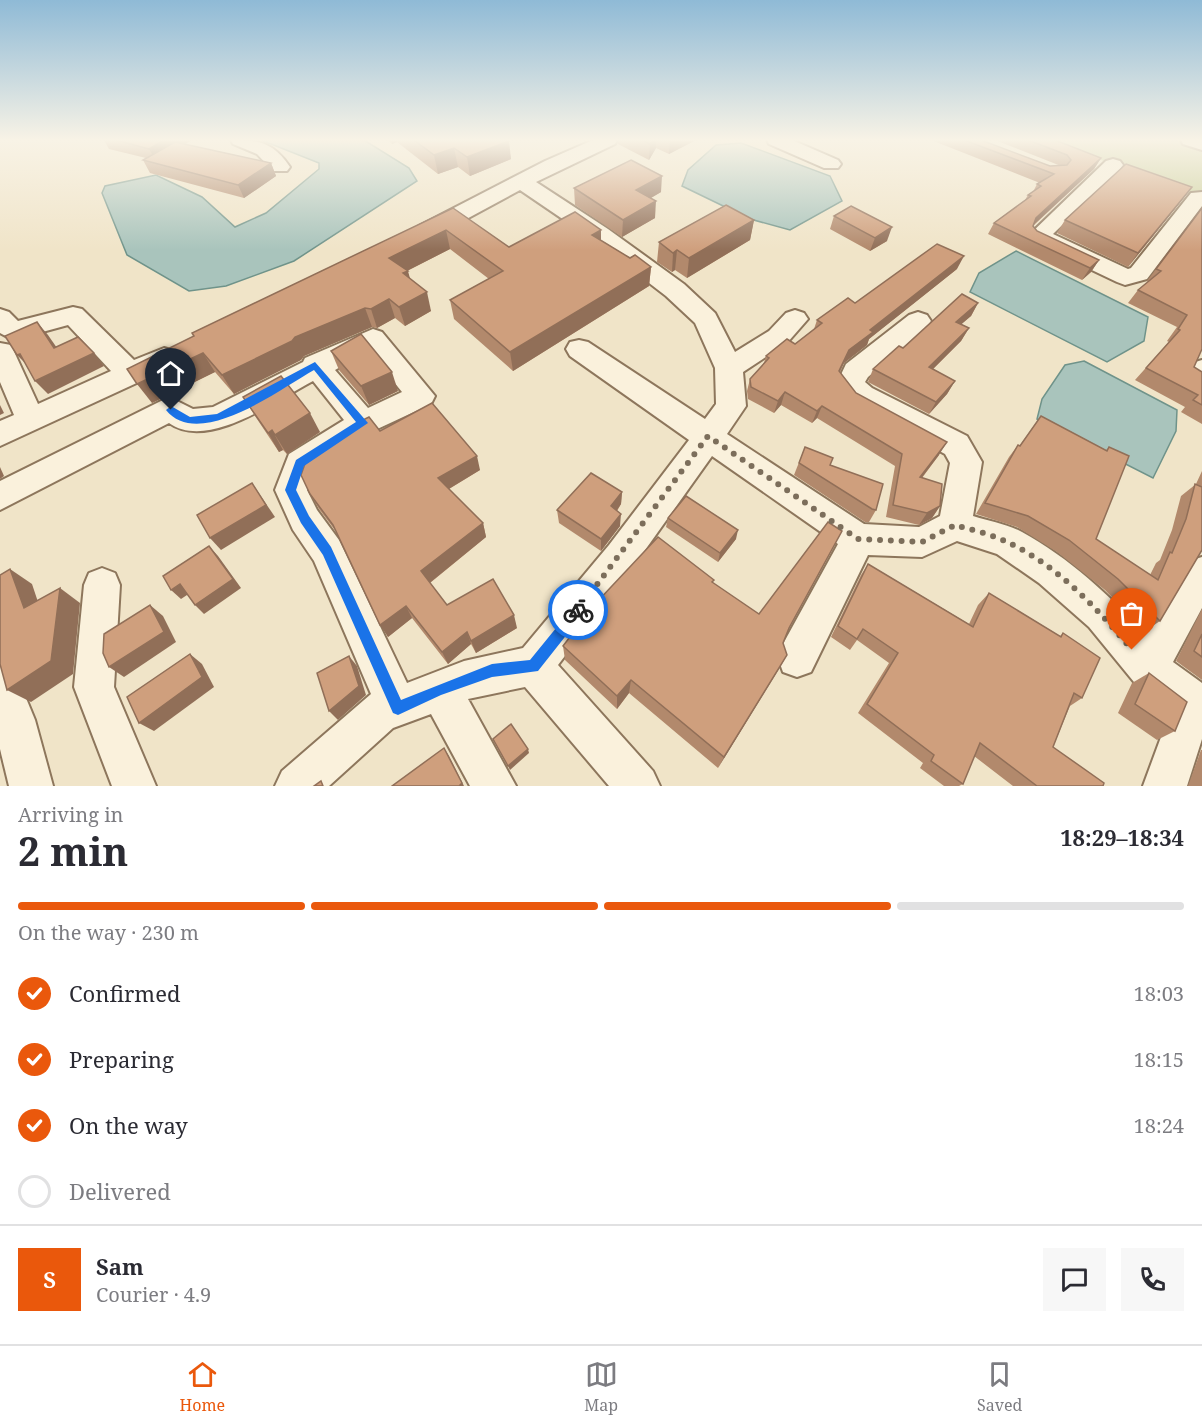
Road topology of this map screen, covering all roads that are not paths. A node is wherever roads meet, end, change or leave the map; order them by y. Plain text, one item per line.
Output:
1 (530, 177) edge
2 (1101, 177) edge
3 (521, 181) junction
4 (1177, 189) edge
5 (1200, 197) edge
6 (408, 241) edge
7 (0, 318) edge
8 (795, 319) dead end
9 (918, 321) dead end
10 (183, 349) edge
11 (579, 349) dead end
12 (1, 352) edge
13 (315, 365) junction
14 (729, 368) junction
15 (1202, 370) edge
16 (131, 374) junction
17 (1202, 376) edge
18 (31, 420) junction
19 (363, 423) junction
20 (0, 434) edge
21 (708, 436) junction
22 (0, 496) edge
23 (955, 525) junction
24 (858, 539) junction
25 (1202, 573) edge
26 (102, 585) dead end
27 (797, 658) dead end
28 (533, 666) junction
29 (1148, 668) junction
30 (439, 689) junction
31 (1198, 705) edge
32 (398, 708) junction
33 (4, 711) edge
34 (31, 786) edge
35 (134, 786) edge
36 (297, 786) edge
37 (494, 786) edge
38 (638, 786) edge
39 (1165, 786) edge

1 - 3 street
2 - 5 street
3 - 6 street
3 - 14 street
4 - 5 street
7 - 16 street
8 - 14 street
9 - 23 street
10 - 16 street
11 - 21 street
12 - 18 street
13 - 19 street
13 - 19 street
13 - 22 street
14 - 21 street
15 - 17 street
16 - 18 street
18 - 20 street
19 - 32 street
21 - 24 street
21 - 28 street
23 - 24 street
23 - 29 street
24 - 27 street
25 - 29 street
26 - 35 street
28 - 30 street
28 - 38 street
29 - 31 street
30 - 32 street
30 - 37 street
31 - 39 street
32 - 36 street
33 - 34 street

